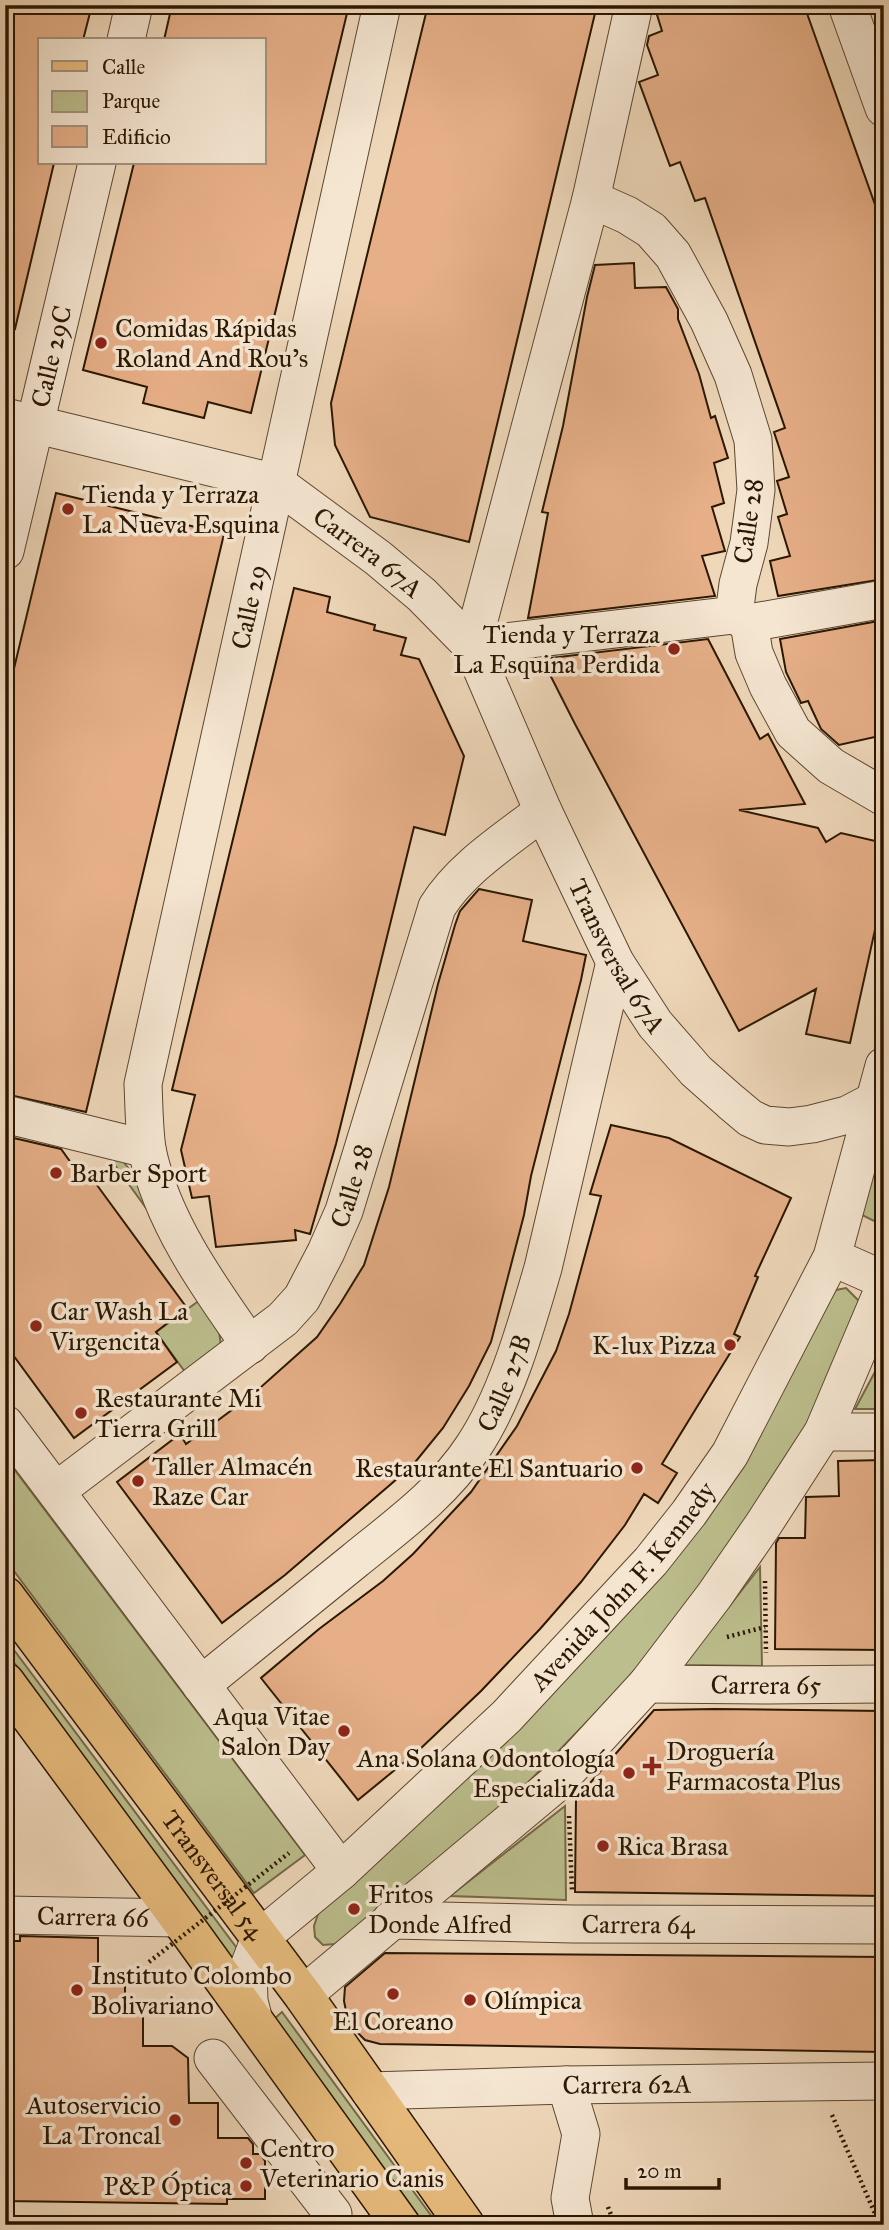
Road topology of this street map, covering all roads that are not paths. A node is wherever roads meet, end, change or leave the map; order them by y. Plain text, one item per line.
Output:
1 (134, 5) edge
2 (382, 5) edge
3 (634, 5) edge
4 (848, 5) edge
5 (126, 38) edge
6 (884, 108) edge
7 (97, 164) edge
8 (591, 199) junction
9 (21, 421) edge
10 (276, 483) junction
11 (5, 551) edge
12 (884, 599) edge
13 (741, 619) junction
14 (472, 646) junction
15 (884, 797) edge
16 (543, 811) junction
17 (615, 962) junction
18 (884, 1066) edge
19 (5, 1114) edge
20 (870, 1118) junction
21 (147, 1149) junction
22 (832, 1257) junction
23 (884, 1280) edge
24 (884, 1288) edge
25 (250, 1345) junction
26 (5, 1424) edge
27 (823, 1432) junction
28 (884, 1433) edge
29 (56, 1492) junction
30 (5, 1596) edge
31 (5, 1682) edge
32 (648, 1684) junction
33 (884, 1684) edge
34 (201, 1685) junction
35 (341, 1871) junction
36 (5, 1915) edge
37 (179, 1918) junction
38 (391, 1920) junction
39 (884, 1925) edge
40 (260, 1938) junction
41 (303, 1995) junction
42 (254, 2021) junction
43 (213, 2058) dead end
44 (884, 2081) edge
45 (566, 2085) junction
46 (370, 2091) junction
47 (372, 2185) junction
48 (325, 2219) edge
49 (401, 2225) edge
50 (466, 2225) edge
51 (575, 2225) edge

1 - 5 street
2 - 10 street, Calle 29
3 - 8 street
4 - 6 street
7 - 9 street, Calle 29C
8 - 13 street, Calle 28
8 - 14 street
9 - 10 street, Carrera 67A
9 - 11 street, Calle 29C
10 - 14 street, Carrera 67A
10 - 21 street, Calle 29
12 - 13 street
13 - 14 street
13 - 15 street, Calle 28
14 - 16 street, Transversal 67A
16 - 17 street, Transversal 67A
16 - 25 street, Calle 28
17 - 20 street, Transversal 67A
17 - 34 street, Calle 27B
18 - 20 street, Avenida John F. Kennedy
19 - 21 street
20 - 22 street, Avenida John F. Kennedy
21 - 25 street, Calle 29
22 - 23 street
22 - 35 street, Avenida John F. Kennedy
24 - 27 street
25 - 29 street, Calle 28
26 - 29 street
27 - 28 street
27 - 32 street
29 - 34 street
30 - 40 main road, Transversal 54
31 - 37 main road, Transversal 54
32 - 33 street, Carrera 65
32 - 38 street
34 - 35 street
35 - 40 street, Avenida John F. Kennedy
36 - 37 street, Carrera 66
37 - 42 main road, Transversal 54
38 - 39 street, Carrera 64
38 - 41 street
40 - 41 main road, Transversal 54
40 - 42 street
41 - 46 main road, Transversal 54
42 - 47 main road, Transversal 54
43 - 48 street
44 - 45 street, Carrera 62A
45 - 46 street, Carrera 62A
45 - 51 street
46 - 50 main road, Transversal 54
47 - 48 street
47 - 49 main road, Transversal 54

